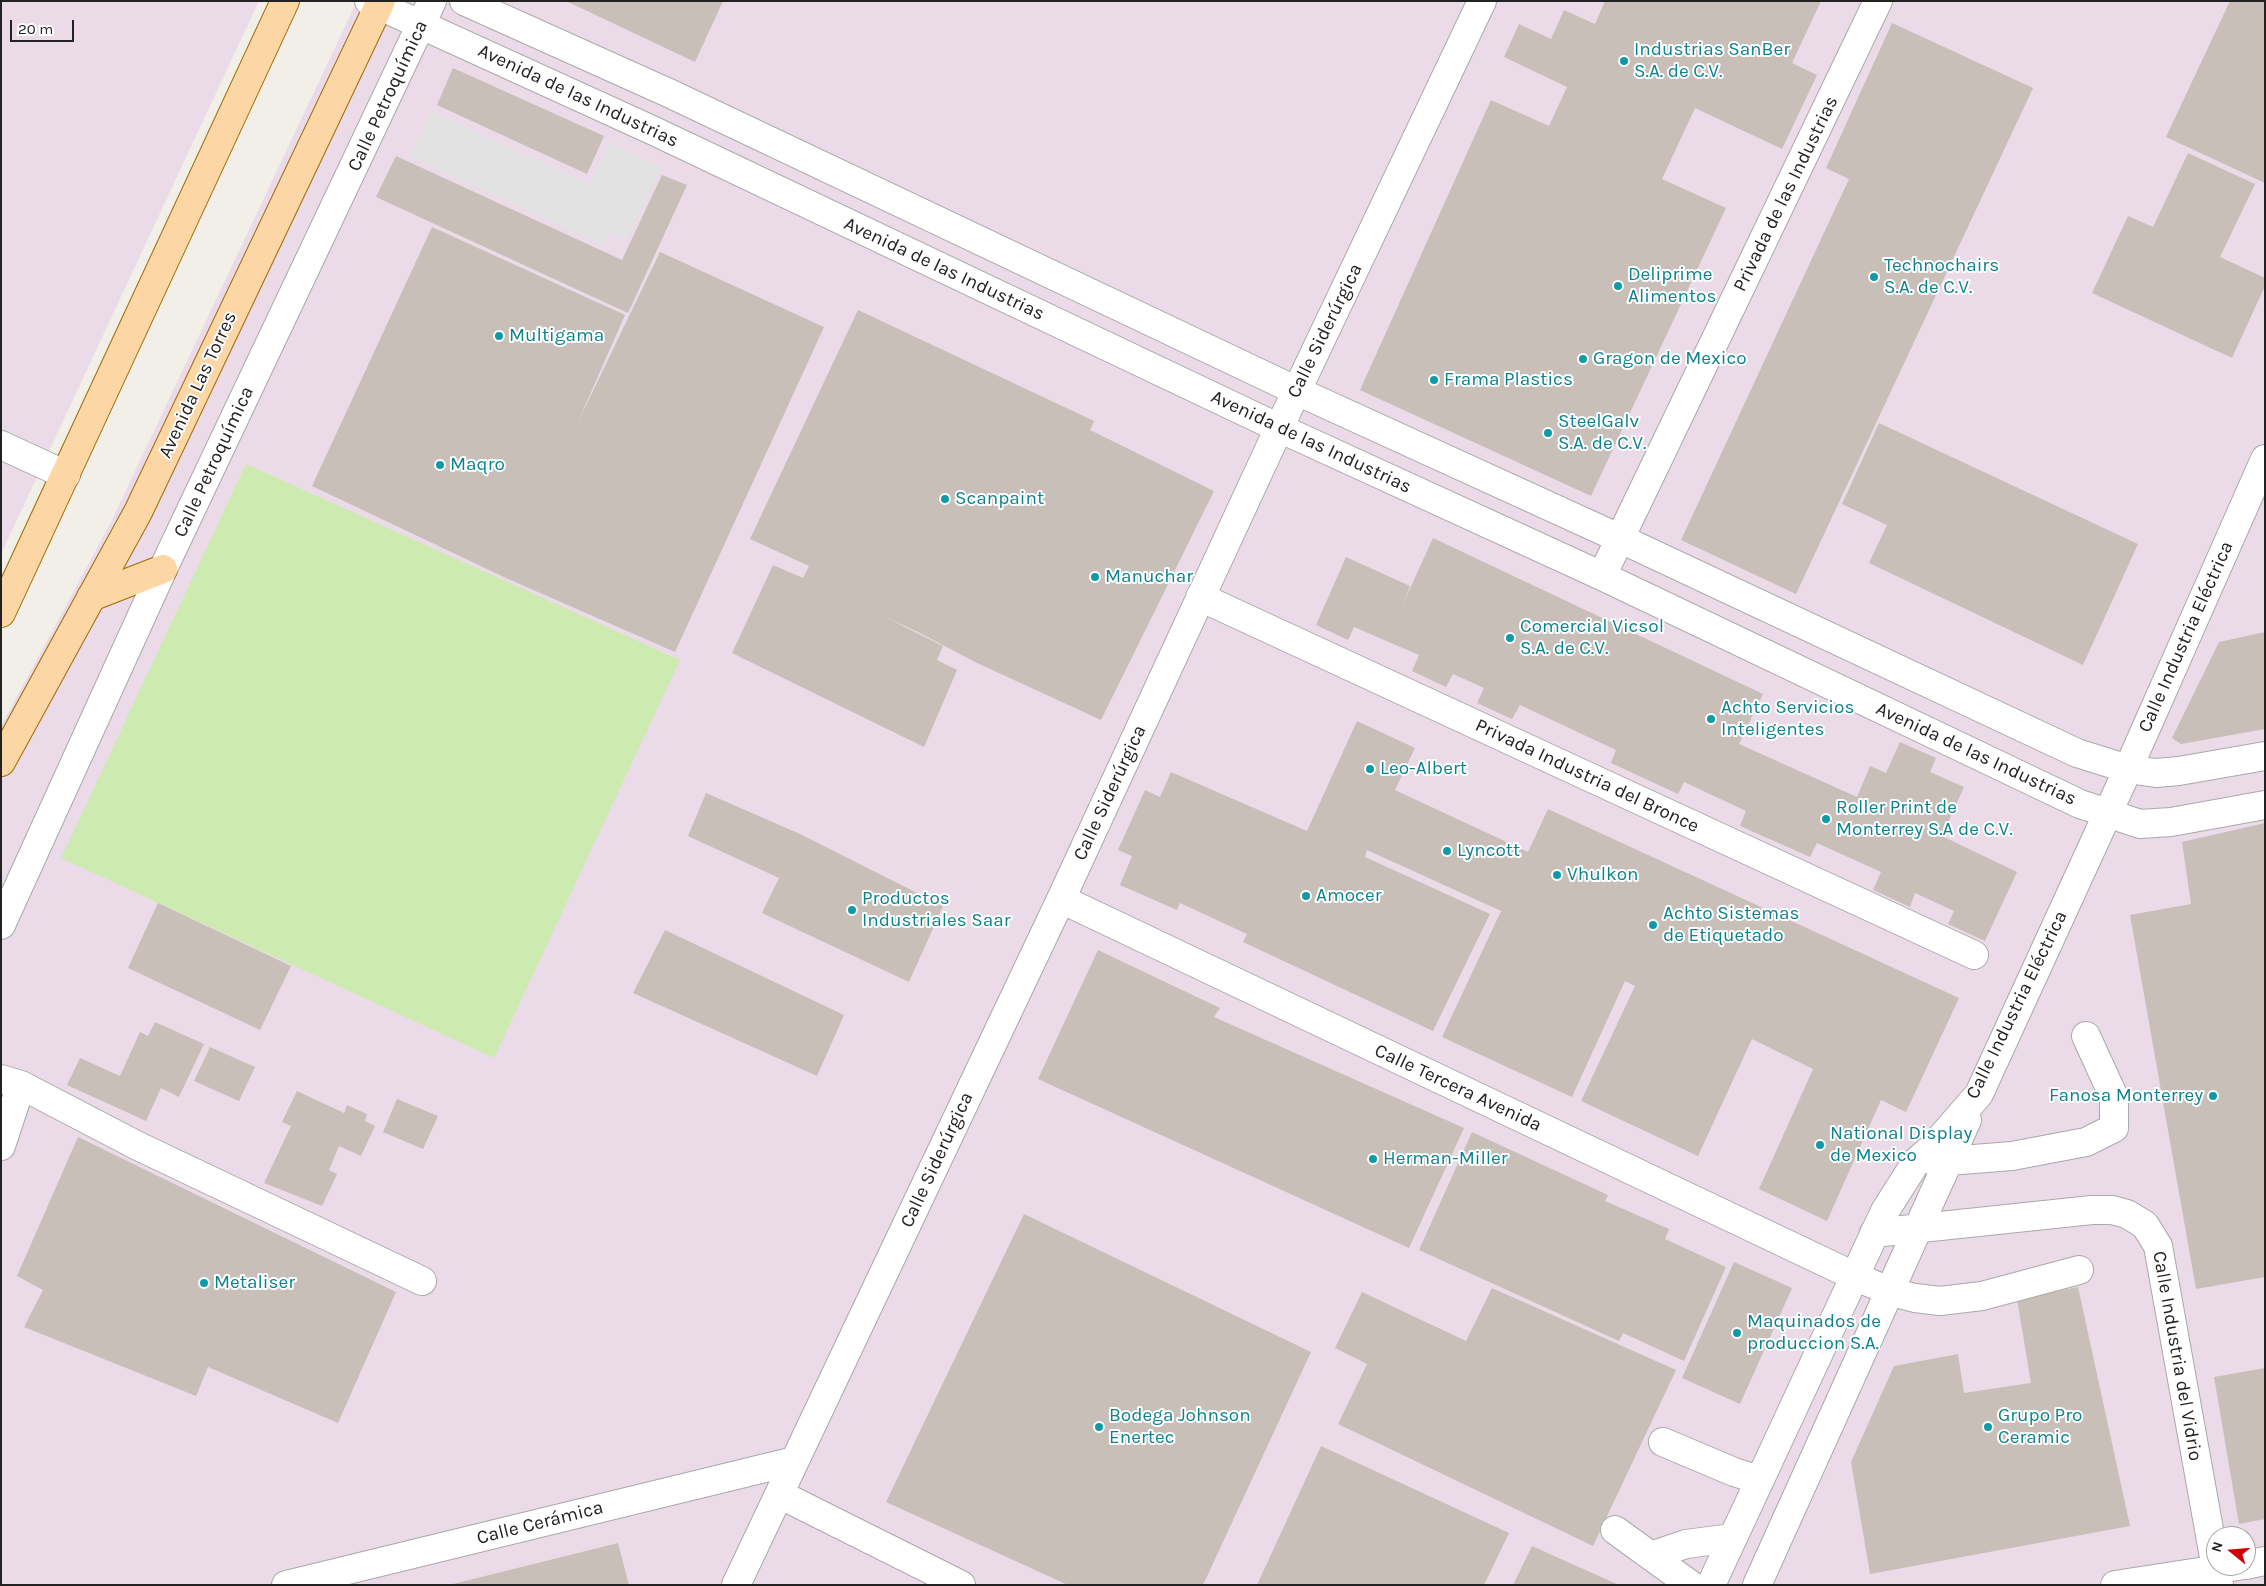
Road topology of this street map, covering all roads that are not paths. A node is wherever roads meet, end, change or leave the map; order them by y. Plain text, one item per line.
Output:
1 (285, 1) edge
2 (464, 1) edge
3 (1482, 1) edge
4 (1878, 1) edge
5 (376, 3) edge
6 (427, 13) edge
7 (671, 94) junction
8 (654, 131) junction
9 (1297, 391) junction
10 (1279, 428) junction
11 (1, 445) edge
12 (2265, 459) edge
13 (66, 475) junction
14 (1621, 539) junction
15 (163, 569) junction
16 (1602, 576) junction
17 (91, 597) junction
18 (1200, 597) junction
19 (1, 613) edge
20 (2265, 756) edge
21 (1, 762) edge
22 (2128, 769) junction
23 (2265, 805) edge
24 (2107, 814) junction
25 (1061, 899) junction
26 (1, 925) edge
27 (1974, 955) dead end
28 (2086, 1036) dead end
29 (11, 1082) edge
30 (1979, 1094) junction
31 (1, 1146) edge
32 (1916, 1162) junction
33 (1949, 1162) junction
34 (1919, 1229) junction
35 (1874, 1233) junction
36 (2079, 1270) dead end
37 (1854, 1276) junction
38 (422, 1281) dead end
39 (1891, 1292) junction
40 (1663, 1442) dead end
41 (794, 1460) junction
42 (1759, 1480) junction
43 (779, 1494) junction
44 (2215, 1526) edge
45 (1615, 1530) dead end
46 (1732, 1538) junction
47 (1651, 1556) junction
48 (2206, 1576) edge
49 (286, 1585) edge
50 (736, 1585) edge
51 (961, 1585) edge
52 (1691, 1585) edge
53 (1711, 1585) edge
54 (1757, 1585) edge
55 (2115, 1585) edge

1 - 13 main road
2 - 7 street, Avenida de las Industrias
3 - 9 street, Calle Siderúrgica
4 - 14 street, Privada de las Industrias
5 - 6 street, Avenida de las Industrias
5 - 17 main road, Avenida Las Torres
6 - 8 street, Avenida de las Industrias
6 - 15 street, Calle Petroquímica
7 - 8 street
7 - 9 street, Avenida de las Industrias
8 - 10 street, Avenida de las Industrias
9 - 10 street, Calle Siderúrgica
9 - 14 street, Avenida de las Industrias
10 - 16 street, Avenida de las Industrias
10 - 18 street, Calle Siderúrgica
11 - 13 street
12 - 22 street, Calle Industria Eléctrica
13 - 19 main road
14 - 16 street, Privada de las Industrias
14 - 22 street, Avenida de las Industrias
15 - 17 main road
15 - 26 street, Calle Petroquímica
16 - 24 street, Avenida de las Industrias
17 - 21 main road, Avenida Las Torres
18 - 25 street, Calle Siderúrgica
18 - 27 street, Privada Industria del Bronce
20 - 22 street, Avenida de las Industrias
22 - 24 street, Calle Industria Eléctrica
23 - 24 street, Avenida de las Industrias
24 - 30 street, Calle Industria Eléctrica
25 - 37 street, Calle Tercera Avenida
25 - 41 street, Calle Siderúrgica
28 - 33 street
29 - 31 street
29 - 38 street
30 - 32 street, Calle Industria Eléctrica
30 - 33 street
32 - 33 street
32 - 35 street, Calle Industria Eléctrica
33 - 34 street
34 - 35 street, Calle Industria del Vidrio
34 - 39 street
34 - 44 street, Calle Industria del Vidrio
35 - 37 street, Calle Industria Eléctrica
36 - 39 street, Calle Tercera Avenida
37 - 39 street, Calle Tercera Avenida
37 - 42 street, Calle Industria Eléctrica
39 - 54 street
40 - 42 street
41 - 43 street, Calle Siderúrgica
41 - 49 street, Calle Cerámica
42 - 46 street, Calle Industria Eléctrica
43 - 50 street, Calle Siderúrgica
43 - 51 street
45 - 47 street
46 - 47 street
46 - 53 street, Calle Industria Eléctrica
47 - 52 street
48 - 55 street

